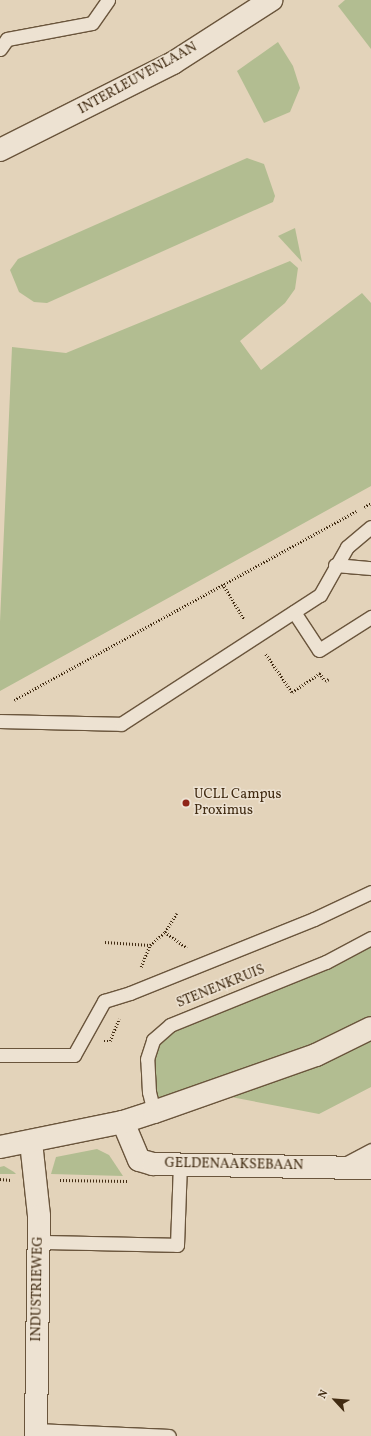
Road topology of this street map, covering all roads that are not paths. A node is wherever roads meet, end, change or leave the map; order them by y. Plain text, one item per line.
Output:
1 (108, 0) edge
2 (271, 0) edge
3 (0, 50) edge
4 (0, 150) edge
5 (371, 527) edge
6 (335, 565) junction
7 (371, 568) edge
8 (294, 612) junction
9 (371, 617) edge
10 (0, 721) edge
11 (371, 892) edge
12 (371, 938) edge
13 (371, 1028) edge
14 (0, 1055) edge
15 (154, 1112) junction
16 (123, 1122) junction
17 (31, 1142) junction
18 (0, 1147) edge
19 (371, 1150) edge
20 (180, 1165) junction
21 (337, 1167) junction
22 (371, 1168) edge
23 (39, 1242) junction
24 (36, 1433) edge
25 (169, 1436) edge

1 - 3 lane
2 - 4 street, INTERLEUVENLAAN
5 - 6 lane
6 - 7 lane
6 - 8 lane
8 - 9 lane
8 - 10 lane
11 - 14 lane
12 - 15 lane, STENENKRUIS
13 - 15 street
15 - 16 street
16 - 17 street
16 - 20 street, GELDENAAKSEBAAN
17 - 18 street
17 - 23 street, INDUSTRIEWEG
19 - 21 lane
20 - 21 street, GELDENAAKSEBAAN
20 - 23 lane
21 - 22 street, GELDENAAKSEBAAN
23 - 24 street, INDUSTRIEWEG
24 - 25 lane

